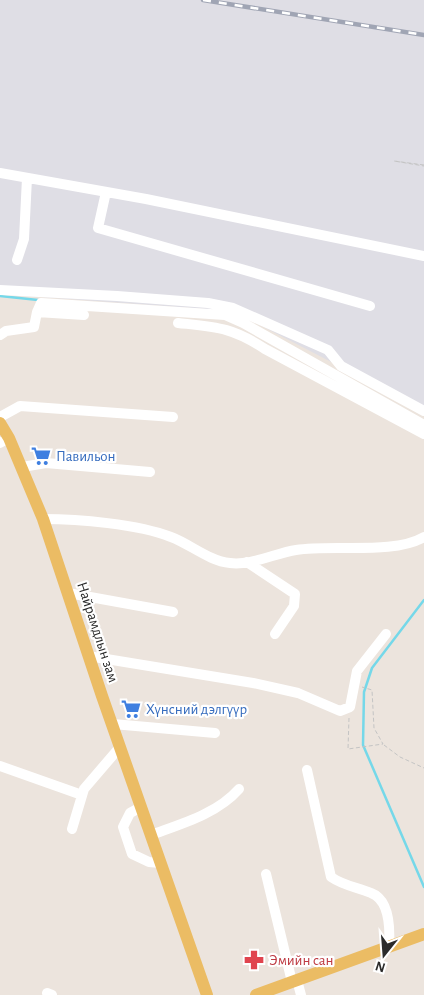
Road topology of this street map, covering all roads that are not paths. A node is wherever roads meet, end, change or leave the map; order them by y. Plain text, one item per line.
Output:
1 (0, 173) edge
2 (27, 178) junction
3 (106, 192) junction
4 (424, 256) edge
5 (17, 260) dead end
6 (0, 290) edge
7 (370, 306) dead end
8 (37, 312) junction
9 (84, 315) dead end
10 (178, 323) dead end
11 (0, 334) edge
12 (424, 411) edge
13 (0, 417) edge
14 (174, 417) dead end
15 (0, 423) edge
16 (424, 425) edge
17 (424, 434) edge
18 (5, 440) edge
19 (22, 468) junction
20 (150, 472) dead end
21 (43, 519) junction
22 (424, 537) edge
23 (247, 562) junction
24 (68, 593) junction
25 (173, 612) dead end
26 (275, 634) dead end
27 (386, 634) dead end
28 (88, 656) junction
29 (113, 724) junction
30 (215, 733) dead end
31 (120, 747) junction
32 (0, 766) edge
33 (308, 770) dead end
34 (239, 789) dead end
35 (82, 795) junction
36 (141, 807) junction
37 (72, 829) dead end
38 (150, 834) junction
39 (160, 863) junction
40 (266, 874) dead end
41 (424, 934) edge
42 (389, 946) junction
43 (294, 981) junction
44 (207, 995) edge
45 (256, 995) edge
46 (301, 995) edge

1 - 2 street
2 - 3 street
2 - 5 street
3 - 4 street
3 - 7 street
6 - 12 street
8 - 9 street
8 - 11 street
8 - 16 street
10 - 17 street
13 - 14 street
15 - 18 main road, Найрамдлын зам
18 - 19 main road, Найрамдлын зам
19 - 20 street
19 - 21 main road, Найрамдлын зам
21 - 23 street
21 - 24 main road, Найрамдлын зам
22 - 23 street
23 - 26 street
24 - 25 street
24 - 28 main road, Найрамдлын зам
27 - 28 street
28 - 29 main road, Найрамдлын зам
29 - 30 street
29 - 31 main road, Найрамдлын зам
31 - 35 street
31 - 36 main road, Найрамдлын зам
32 - 35 street
33 - 42 street
34 - 38 street
35 - 37 street
36 - 38 main road, Найрамдлын зам
36 - 39 street
38 - 39 main road, Найрамдлын зам
39 - 44 main road, Найрамдлын зам
40 - 43 street
41 - 42 main road
42 - 43 main road
43 - 45 main road
43 - 46 street

